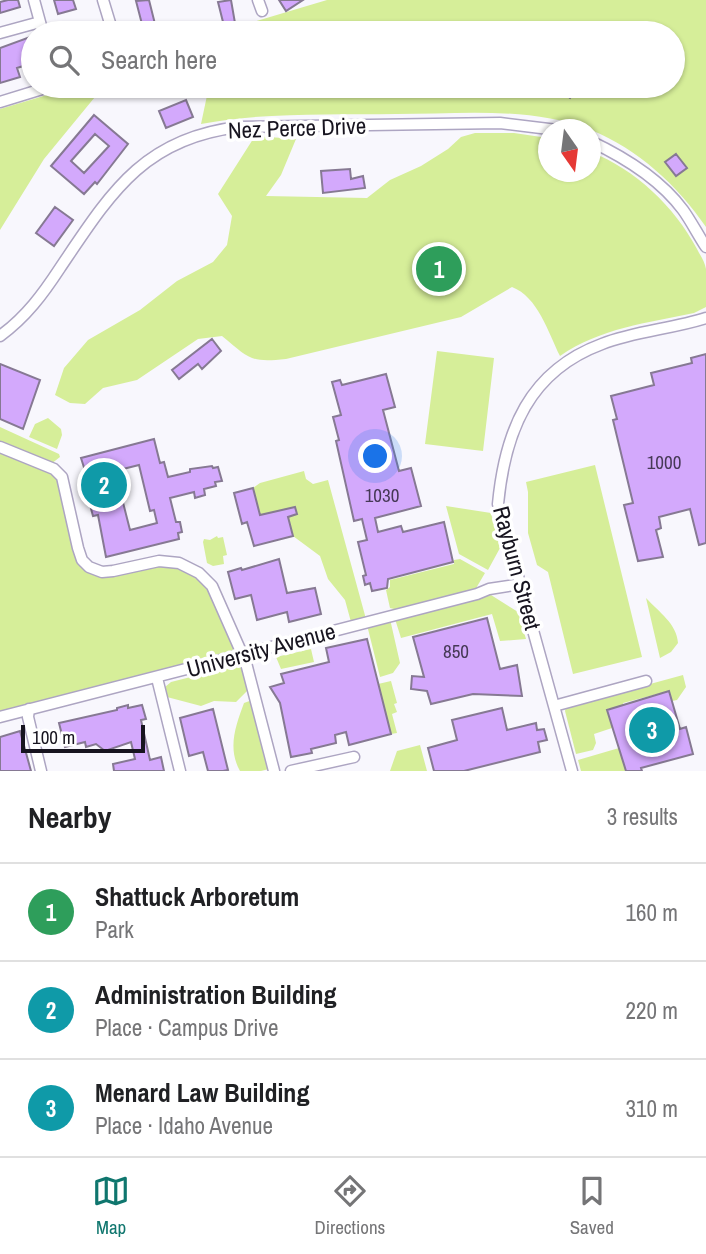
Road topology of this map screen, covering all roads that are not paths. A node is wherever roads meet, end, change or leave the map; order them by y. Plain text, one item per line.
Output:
1 (34, 0) edge
2 (103, 0) edge
3 (39, 21) edge
4 (109, 21) edge
5 (21, 30) edge
6 (0, 33) edge
7 (21, 96) edge
8 (0, 102) edge
9 (538, 128) edge
10 (601, 147) edge
11 (706, 247) edge
12 (706, 318) edge
13 (0, 335) edge
14 (0, 447) edge
15 (521, 584) junction
16 (242, 656) junction
17 (157, 678) junction
18 (646, 681) dead end
19 (554, 706) junction
20 (29, 709) junction
21 (0, 717) edge
22 (354, 757) dead end
23 (41, 771) edge
24 (180, 771) edge
25 (274, 771) edge
26 (291, 771) edge
27 (572, 771) edge

1 - 3 street
2 - 4 street
5 - 6 street
7 - 8 street
9 - 13 street, Nez Perce Drive
10 - 11 street
12 - 15 street, Rayburn Street
14 - 16 street
15 - 16 street, University Avenue
15 - 19 street, Rayburn Street
16 - 17 street, University Avenue
16 - 25 street
17 - 20 street, University Avenue
17 - 24 street
18 - 19 street
19 - 27 street, Rayburn Street
20 - 21 street, University Avenue
20 - 23 street
22 - 26 street

